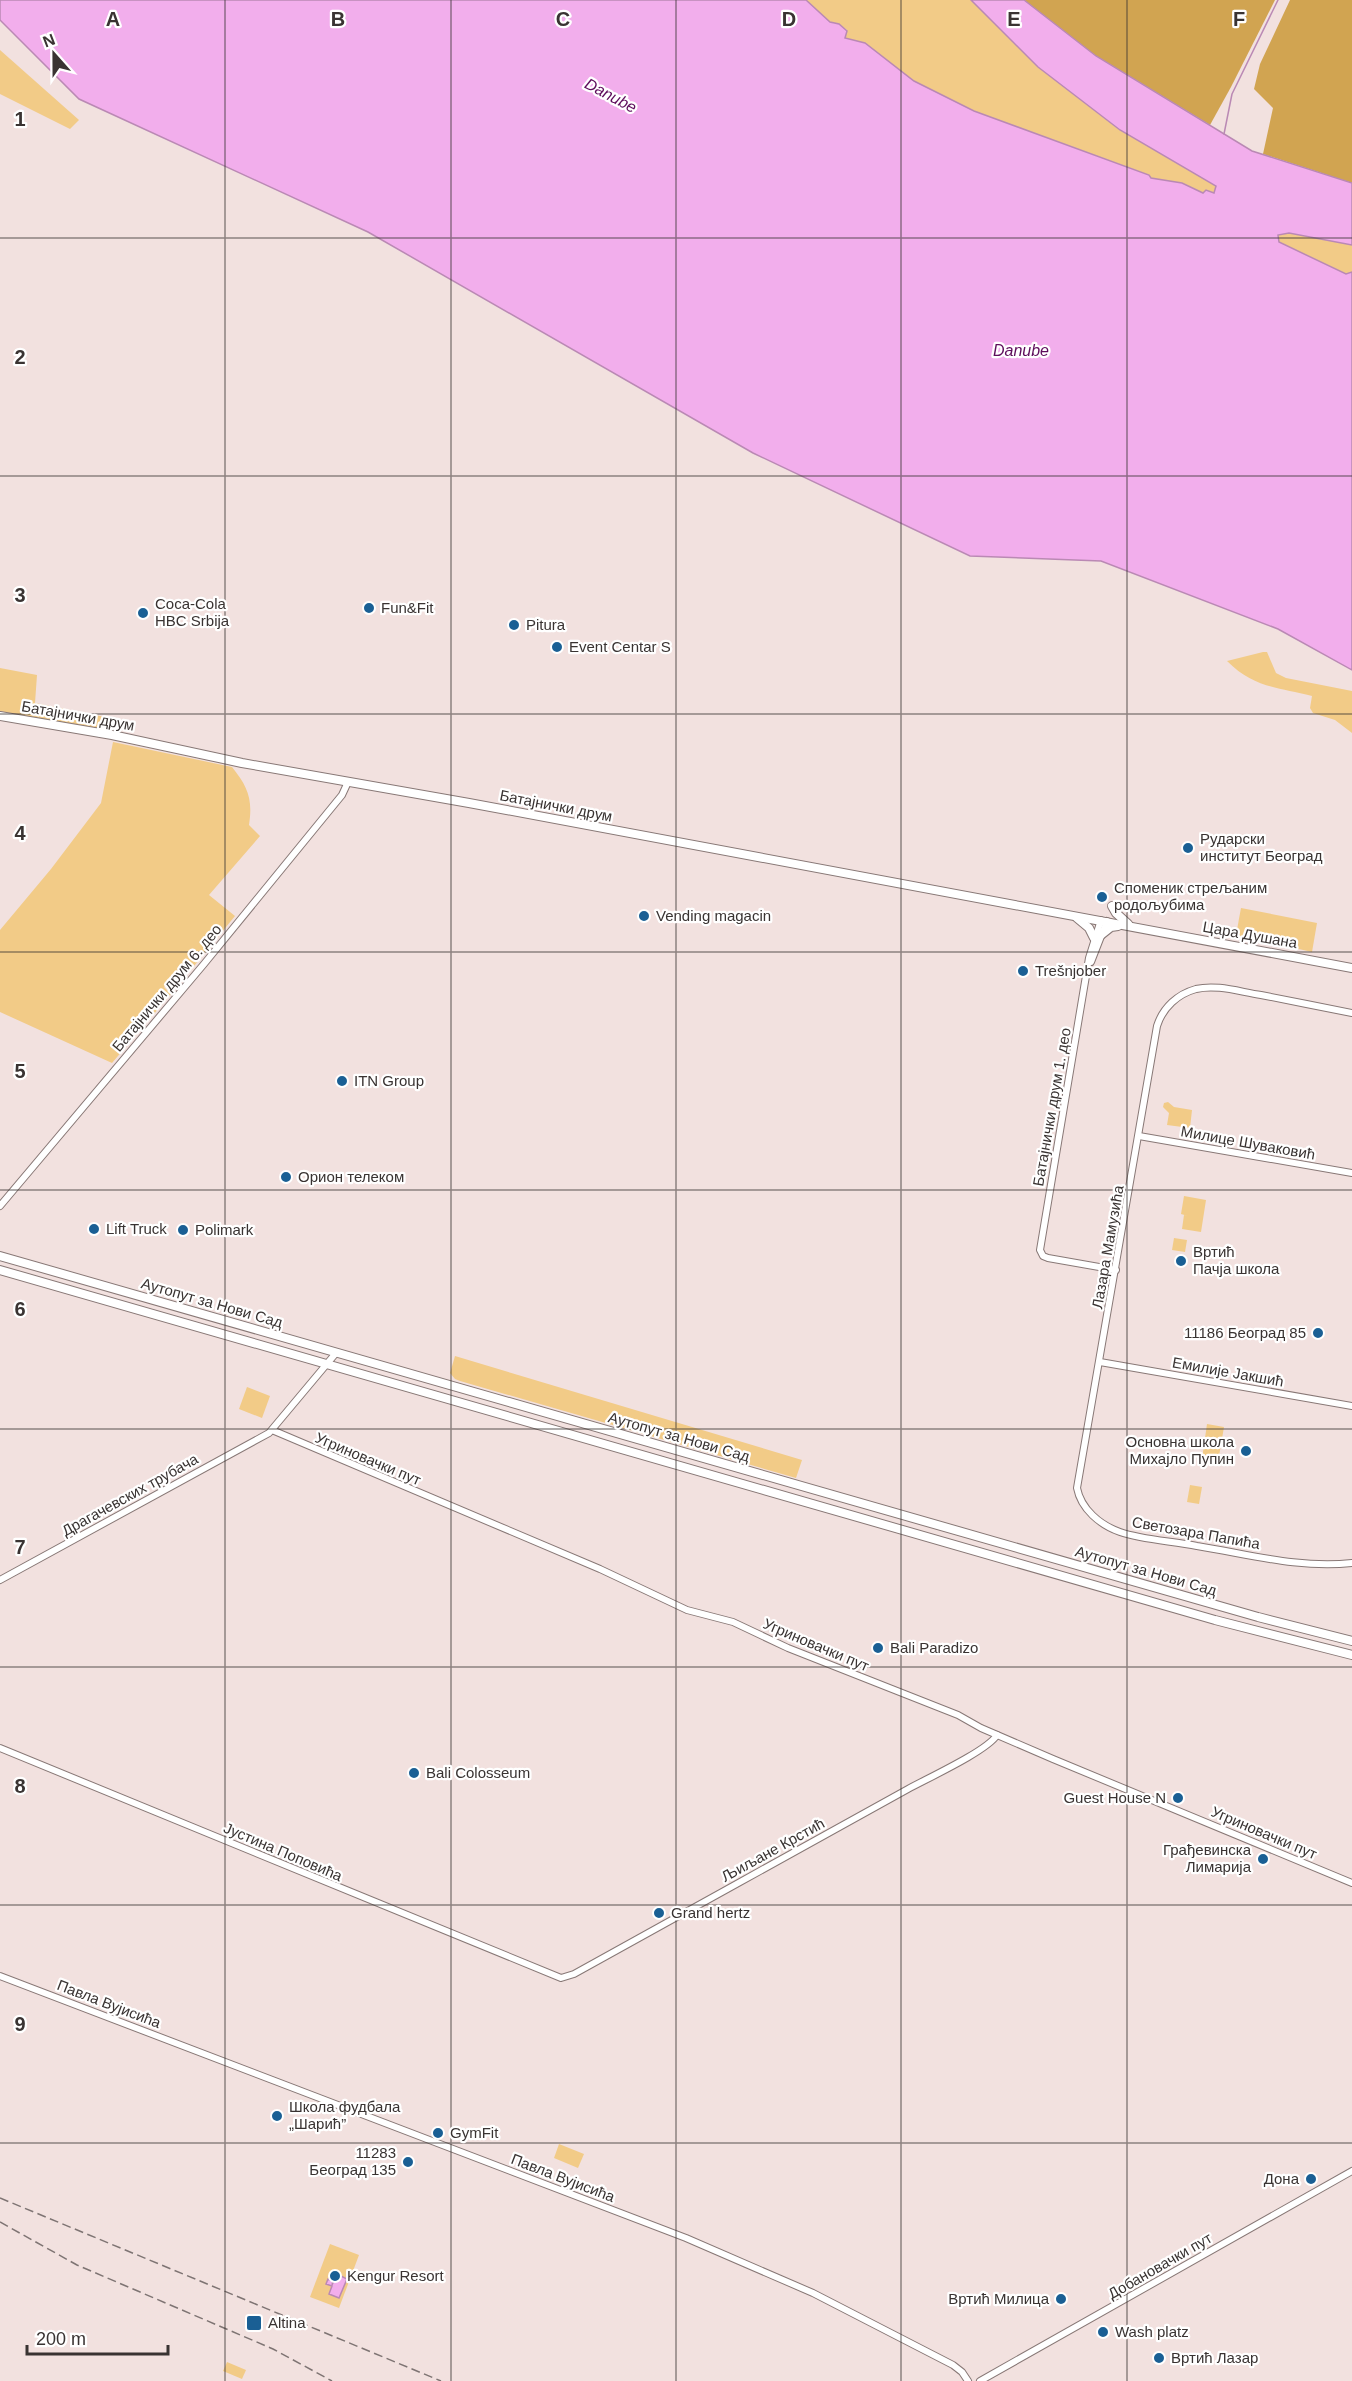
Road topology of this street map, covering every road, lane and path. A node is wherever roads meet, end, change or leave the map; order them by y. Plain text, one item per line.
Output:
1 (0, 716) edge
2 (112, 726) dead end
3 (94, 733) junction
4 (348, 782) junction
5 (1112, 906) dead end
6 (1073, 915) junction
7 (1104, 921) junction
8 (1129, 925) junction
9 (1097, 937) junction
10 (1352, 968) edge
11 (1352, 1013) edge
12 (1139, 1136) junction
13 (1352, 1173) edge
14 (0, 1206) edge
15 (0, 1256) edge
16 (0, 1270) edge
17 (1116, 1270) junction
18 (336, 1353) junction
19 (1100, 1362) junction
20 (326, 1364) junction
21 (1352, 1406) edge
22 (272, 1430) junction
23 (1352, 1563) edge
24 (0, 1580) edge
25 (1350, 1640) edge
26 (1352, 1655) edge
27 (997, 1735) junction
28 (0, 1748) edge
29 (1352, 1883) edge
30 (0, 1976) edge
31 (558, 1978) joint
32 (1352, 2172) edge
33 (968, 2381) edge
34 (980, 2381) edge

1 - 3 main road, Батајнички друм
2 - 3 main road
3 - 4 main road, Батајнички друм
4 - 6 main road, Батајнички друм
4 - 14 street, Батајнички друм 6. део
5 - 8 main road
6 - 7 main road, Батајнички друм
6 - 9 main road
7 - 8 main road, Цара Душана
7 - 9 street, Батајнички друм 1. део
8 - 9 main road
8 - 10 main road, Цара Душана
9 - 17 street, Батајнички друм 1. део
11 - 12 street, Лазара Мамузића
12 - 13 street, Милице Шуваковић
12 - 17 street, Лазара Мамузића
15 - 18 main road, Аутопут за Нови Сад
16 - 20 main road, Аутопут за Нови Сад
17 - 19 street, Лазара Мамузића
18 - 20 street
18 - 25 main road, Аутопут за Нови Сад
19 - 21 street, Емилије Јакшић
19 - 23 street, Светозара Папића
20 - 22 street
20 - 26 main road, Аутопут за Нови Сад
22 - 24 street, Драгачевских трубача
22 - 27 street, Угриновачки пут
27 - 29 street, Угриновачки пут
27 - 31 street, Љиљане Крстић
28 - 31 street, Јустина Поповића
30 - 33 street, Павла Вујисића
32 - 34 street, Добановачки пут

